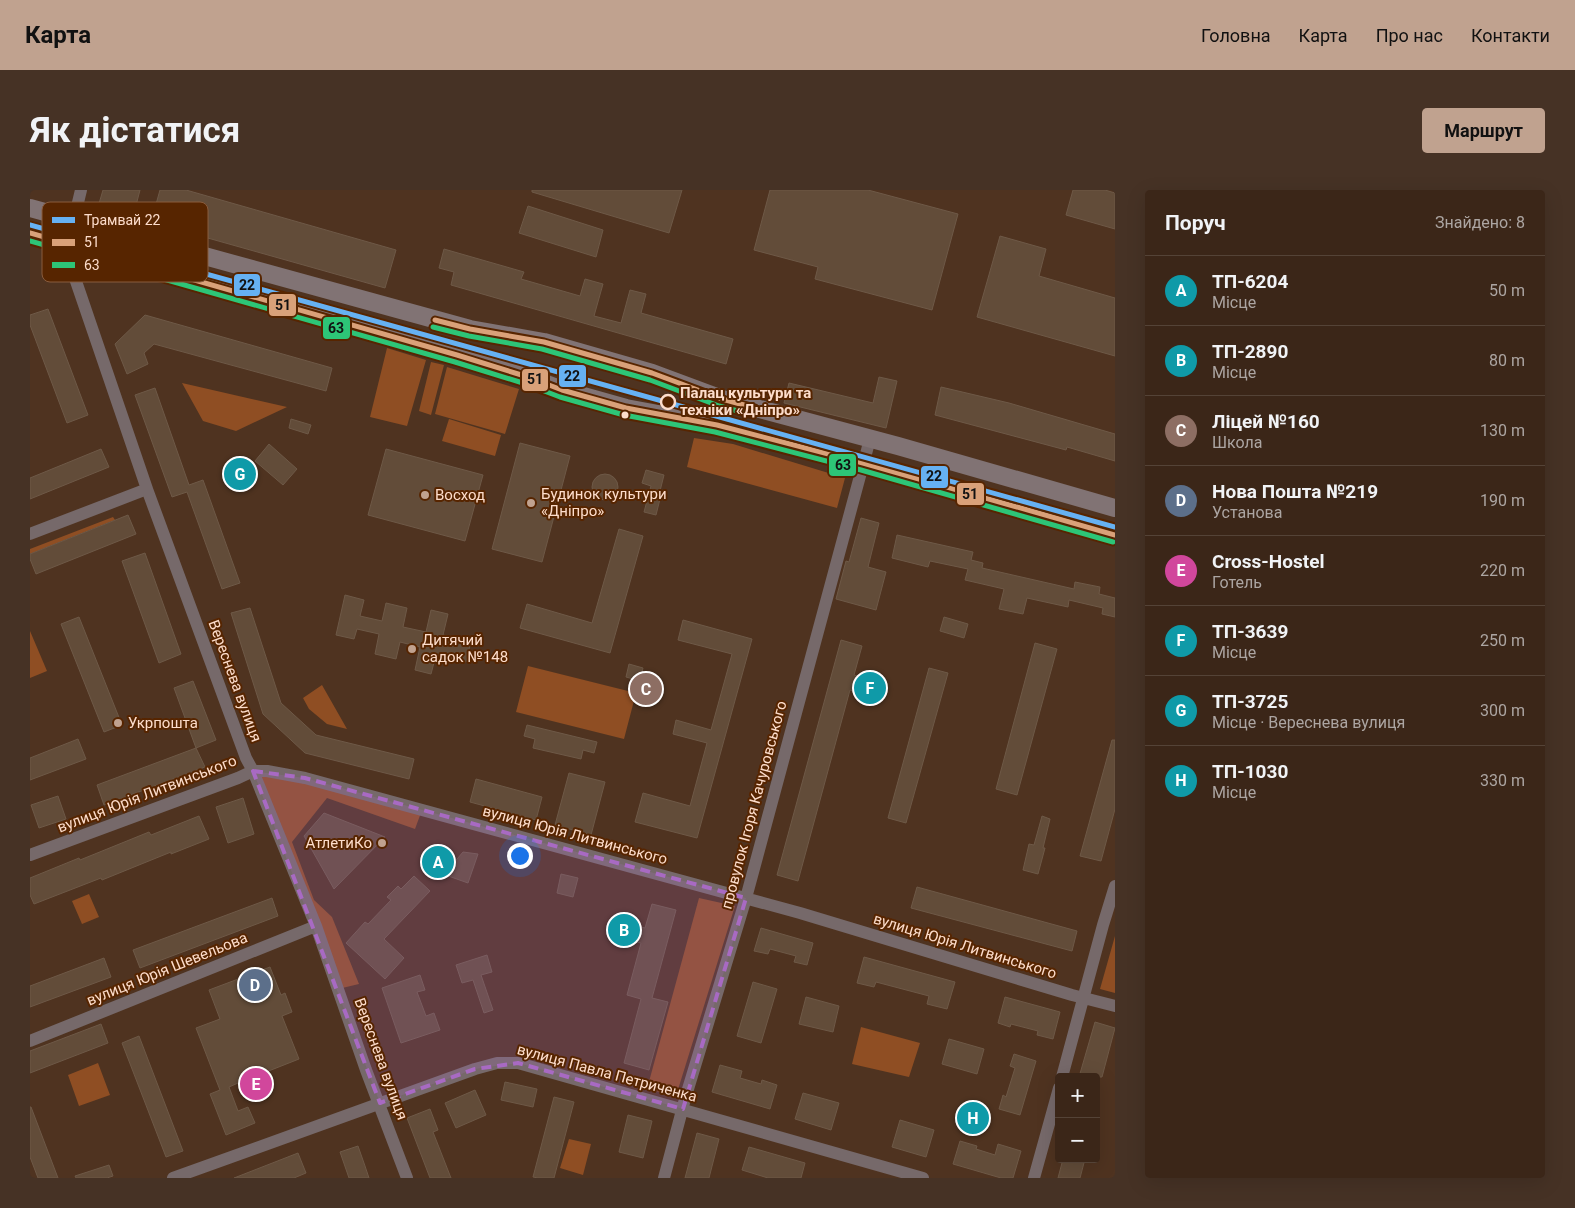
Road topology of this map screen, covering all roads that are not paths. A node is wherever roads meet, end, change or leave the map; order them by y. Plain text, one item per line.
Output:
1 (208, 257) edge
2 (76, 282) edge
3 (204, 282) edge
4 (870, 439) junction
5 (863, 463) junction
6 (147, 489) junction
7 (1115, 508) edge
8 (30, 534) edge
9 (1115, 535) edge
10 (253, 771) junction
11 (30, 855) edge
12 (1115, 886) edge
13 (746, 898) junction
14 (316, 926) junction
15 (1083, 998) junction
16 (1115, 1006) edge
17 (30, 1041) edge
18 (1063, 1073) edge
19 (1055, 1102) edge
20 (380, 1103) junction
21 (683, 1110) junction
22 (174, 1178) edge
23 (407, 1178) edge
24 (664, 1178) edge
25 (923, 1178) edge
26 (1034, 1178) edge

1 - 4 main road
2 - 6 street, Вереснева вулиця
3 - 5 main road
4 - 5 street, провулок Ігоря Качуровського
4 - 7 main road
5 - 9 main road
5 - 13 street, провулок Ігоря Качуровського
6 - 8 street
6 - 10 street, Вереснева вулиця
10 - 11 street, вулиця Юрія Литвинського
10 - 13 street, вулиця Юрія Литвинського
10 - 14 street, Вереснева вулиця
12 - 15 street
13 - 15 street, вулиця Юрія Литвинського
13 - 21 street, провулок Ігоря Качуровського
14 - 17 street, вулиця Юрія Шевельова
14 - 20 street, Вереснева вулиця
15 - 16 street, вулиця Юрія Литвинського
15 - 18 street
19 - 26 street
20 - 21 street, вулиця Павла Петриченка
20 - 22 street, вулиця Павла Петриченка
20 - 23 street, Вереснева вулиця
21 - 24 street, провулок Ігоря Качуровського
21 - 25 street, вулиця Павла Петриченка

